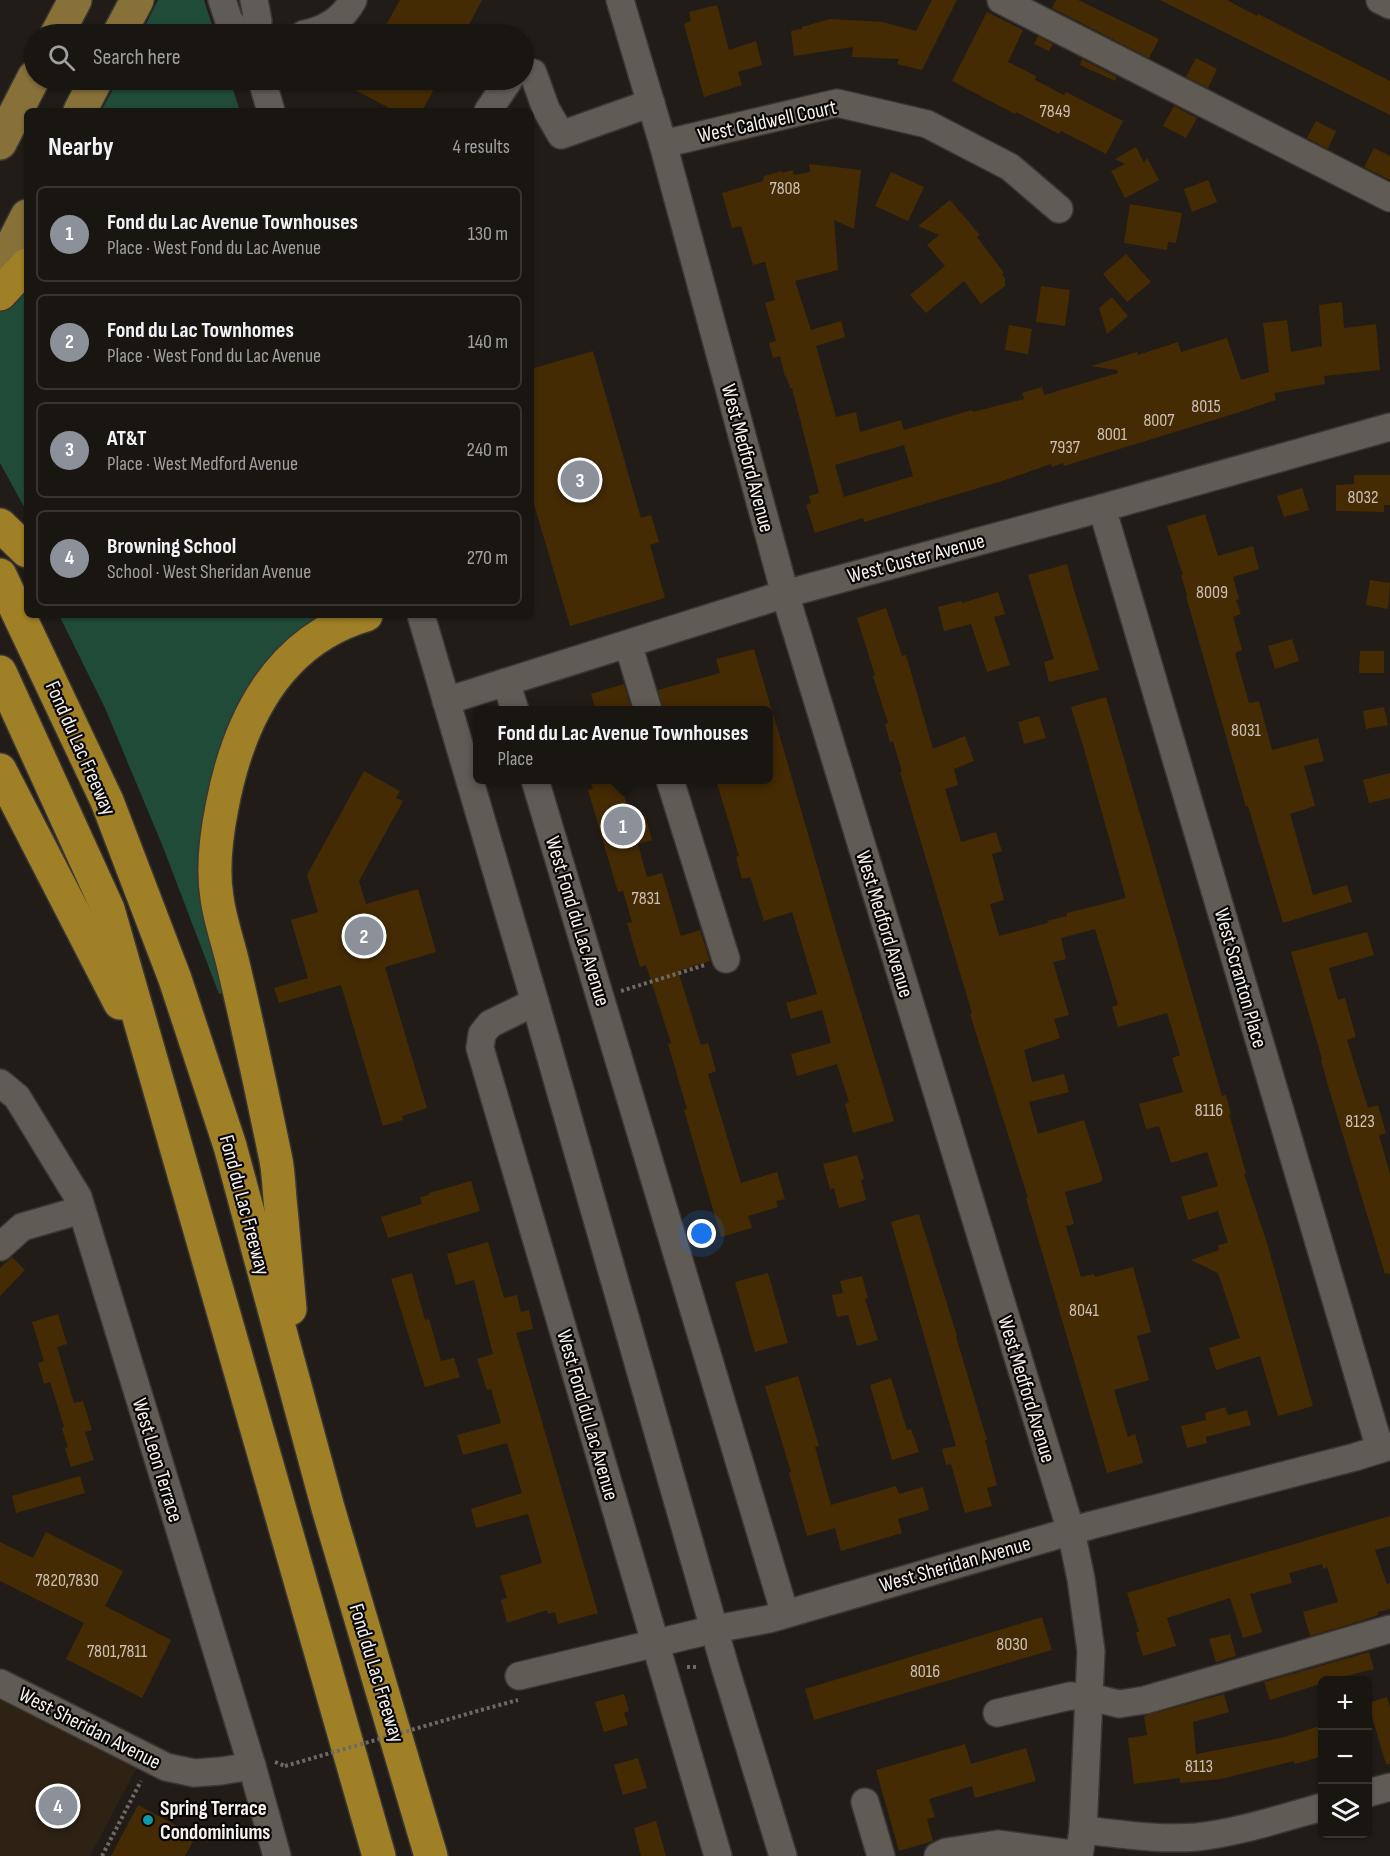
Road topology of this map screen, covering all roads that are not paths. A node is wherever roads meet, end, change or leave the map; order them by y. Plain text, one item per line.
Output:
1 (75, 0) edge
2 (137, 0) edge
3 (222, 0) edge
4 (254, 0) edge
5 (620, 0) edge
6 (1001, 0) edge
7 (1380, 0) edge
8 (346, 4) edge
9 (1390, 5) edge
10 (62, 24) edge
11 (124, 24) edge
12 (232, 24) edge
13 (257, 24) edge
14 (326, 24) edge
15 (534, 76) edge
16 (27, 90) edge
17 (91, 90) edge
18 (265, 90) edge
19 (502, 90) edge
20 (651, 103) junction
21 (82, 108) edge
22 (270, 108) edge
23 (490, 108) edge
24 (0, 143) edge
25 (663, 144) junction
26 (1390, 198) edge
27 (1059, 209) dead end
28 (24, 222) edge
29 (24, 268) edge
30 (0, 269) edge
31 (0, 294) edge
32 (1390, 427) edge
33 (1102, 508) junction
34 (0, 525) edge
35 (24, 548) edge
36 (0, 575) edge
37 (784, 594) junction
38 (358, 618) edge
39 (422, 618) edge
40 (628, 644) junction
41 (0, 672) edge
42 (506, 682) junction
43 (446, 701) junction
44 (513, 706) edge
45 (647, 706) edge
46 (0, 770) edge
47 (536, 784) edge
48 (671, 784) edge
49 (726, 959) road end
50 (535, 1002) junction
51 (155, 1071) junction
52 (0, 1083) edge
53 (81, 1210) junction
54 (0, 1247) edge
55 (299, 1403) junction
56 (1385, 1447) edge
57 (1071, 1531) junction
58 (785, 1614) junction
59 (715, 1629) junction
60 (1390, 1629) edge
61 (655, 1643) junction
62 (519, 1676) dead end
63 (0, 1683) edge
64 (1090, 1697) junction
65 (997, 1713) dead end
66 (252, 1766) junction
67 (1390, 1787) edge
68 (1372, 1792) edge
69 (414, 1800) junction
70 (865, 1802) dead end
71 (1318, 1807) edge
72 (1198, 1846) edge
73 (1080, 1847) edge
74 (277, 1856) edge
75 (379, 1856) edge
76 (431, 1856) edge
77 (446, 1856) edge
78 (718, 1856) edge
79 (783, 1856) edge
80 (881, 1856) edge
81 (938, 1856) edge

1 - 10 main road
2 - 11 main road
3 - 12 street
4 - 13 street
5 - 20 street, West Medford Avenue
6 - 26 street
7 - 9 street
8 - 14 street
15 - 20 street
16 - 24 main road
17 - 21 main road
18 - 22 street
19 - 23 street
20 - 25 street, West Medford Avenue
25 - 27 street, West Caldwell Court
25 - 37 street, West Medford Avenue
28 - 30 main road
29 - 31 highway
32 - 33 street, West Custer Avenue
33 - 37 street, West Custer Avenue
33 - 56 street, West Scranton Place
34 - 35 highway
36 - 55 highway, Fond du Lac Freeway
37 - 40 street, West Custer Avenue
37 - 57 street, West Medford Avenue
38 - 55 highway
39 - 43 street
40 - 42 street, West Custer Avenue
40 - 45 street
41 - 51 highway, Fond du Lac Freeway
42 - 43 street, West Custer Avenue
42 - 44 street
43 - 50 street
46 - 51 highway
47 - 58 street, West Fond du Lac Avenue
48 - 49 street
50 - 59 street
50 - 61 street, West Fond du Lac Avenue
51 - 75 highway, Fond du Lac Freeway
52 - 53 street, West Leon Terrace
53 - 54 street
53 - 66 street, West Leon Terrace
55 - 69 highway, Fond du Lac Freeway
56 - 57 street, West Sheridan Avenue
57 - 58 street, West Sheridan Avenue
57 - 64 street, West Medford Avenue
58 - 59 street, West Sheridan Avenue
59 - 61 street, West Sheridan Avenue
59 - 79 street
60 - 64 street
61 - 62 street, West Sheridan Avenue
61 - 78 street, West Fond du Lac Avenue
63 - 66 street, West Sheridan Avenue
64 - 65 street
64 - 73 street, West Medford Avenue
66 - 74 street, West Leon Terrace
67 - 68 street
69 - 76 highway, Fond du Lac Freeway
69 - 77 highway
70 - 80 street
71 - 72 street
72 - 73 street
73 - 81 street

